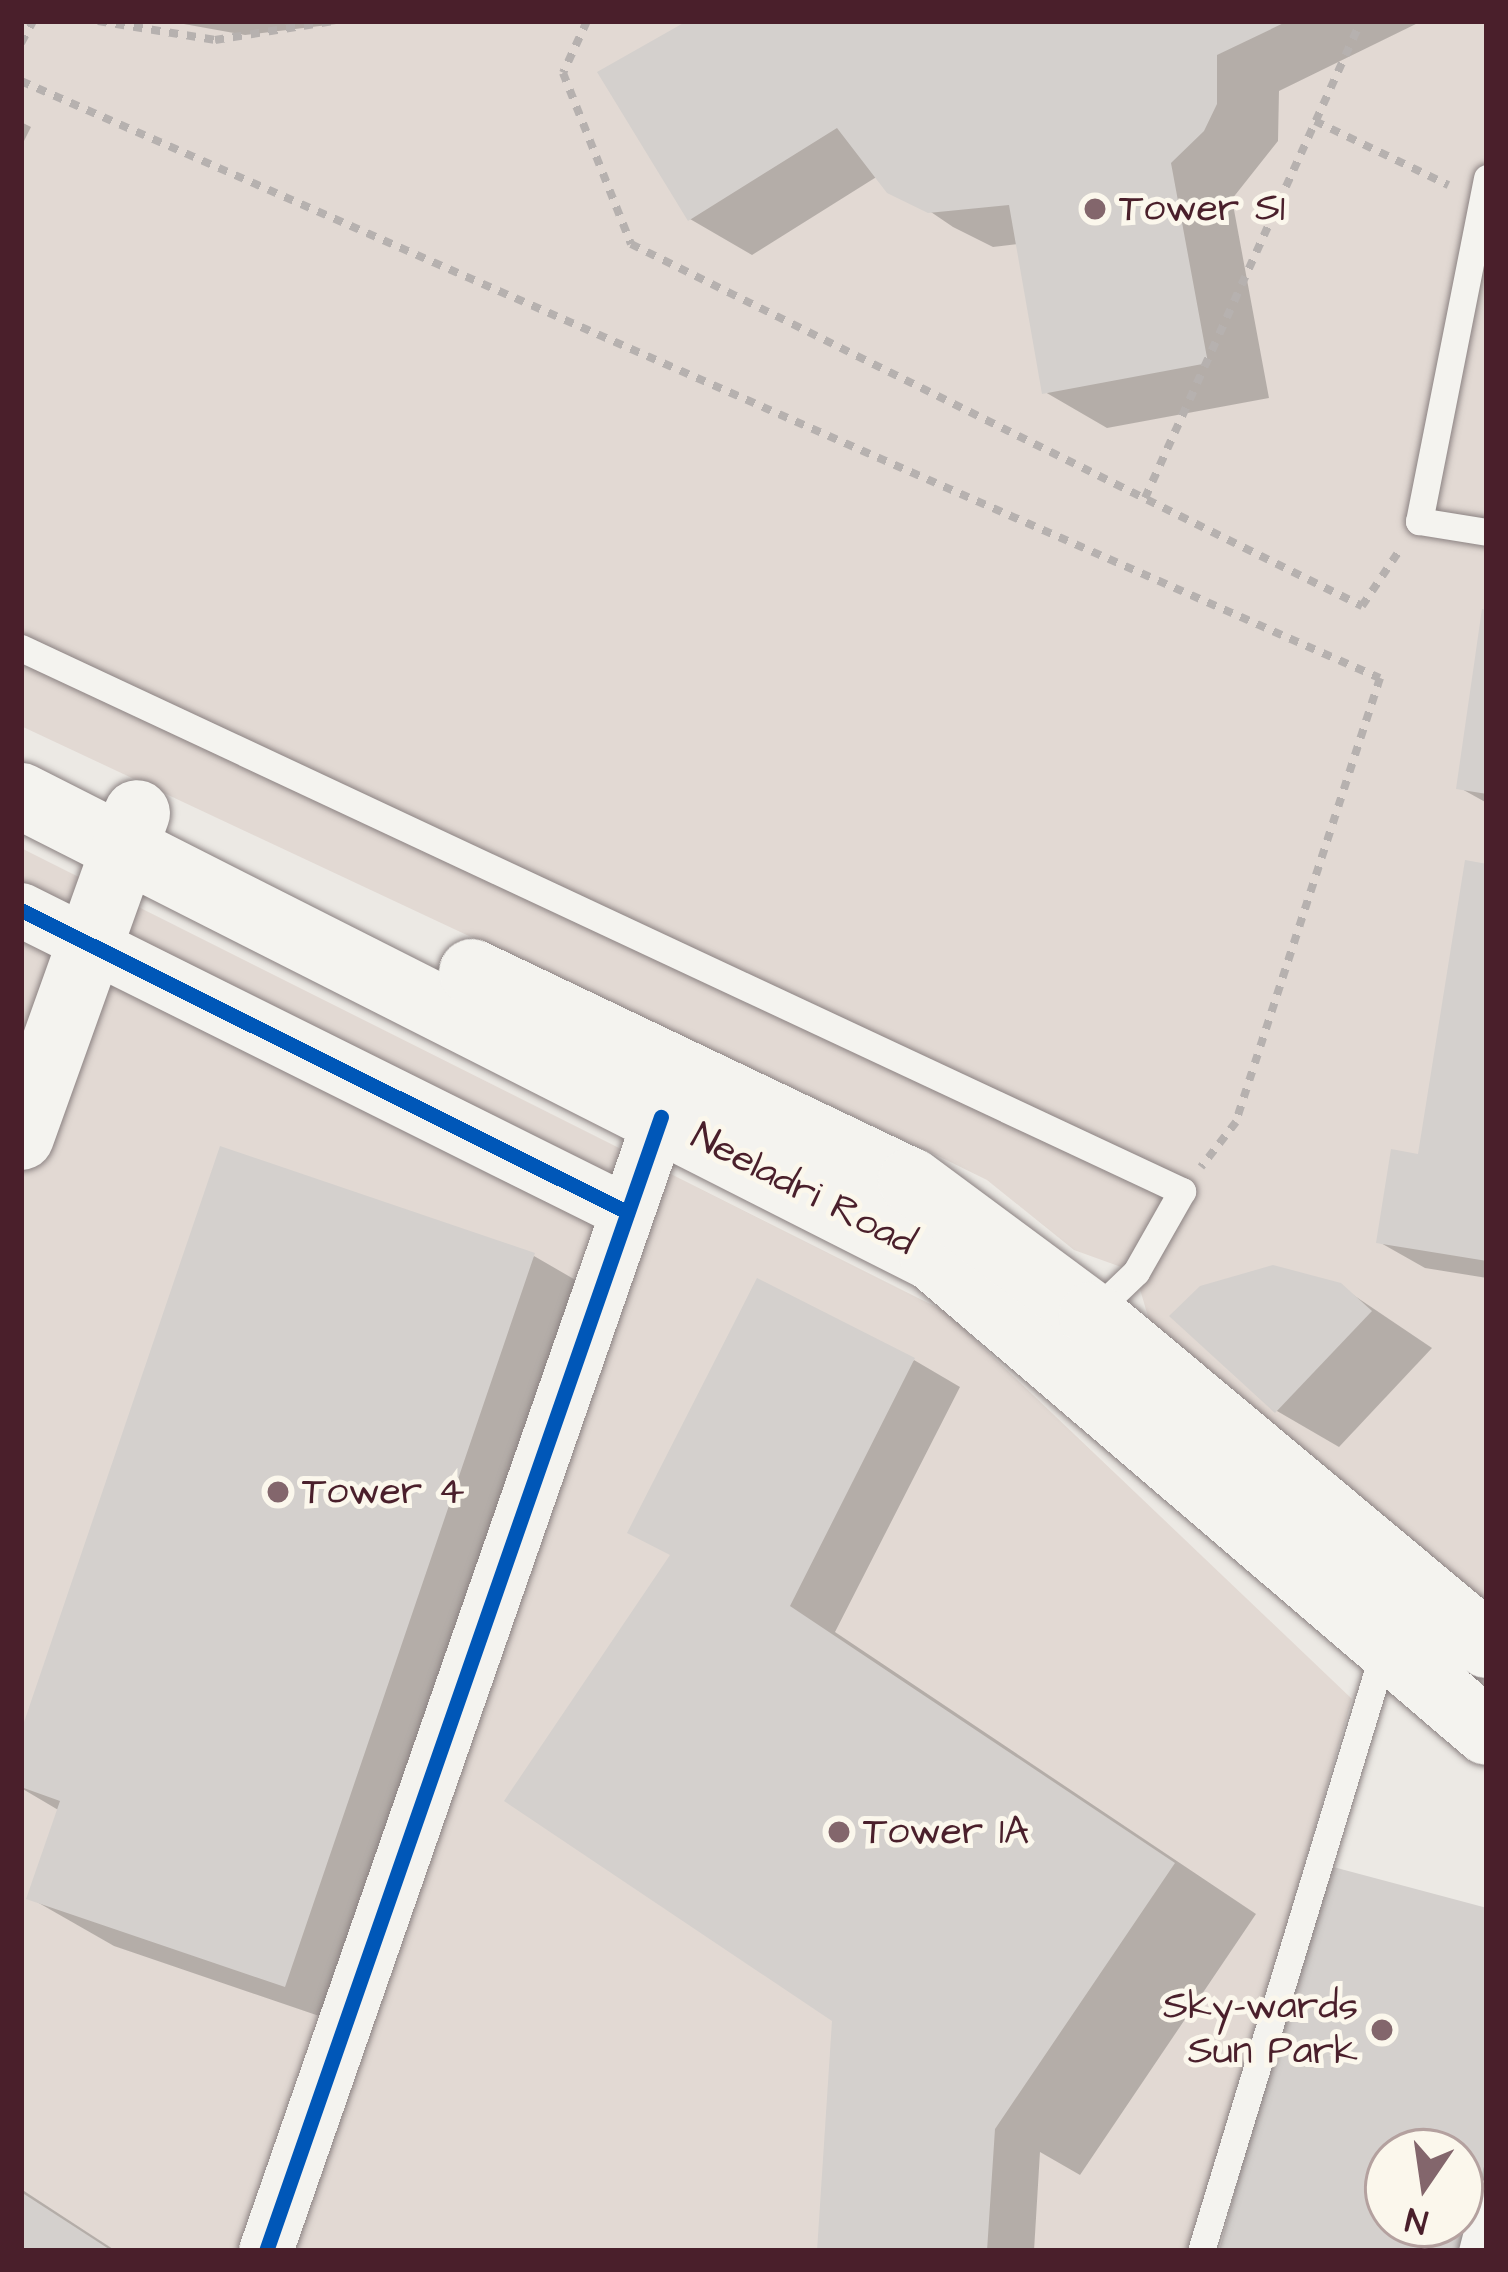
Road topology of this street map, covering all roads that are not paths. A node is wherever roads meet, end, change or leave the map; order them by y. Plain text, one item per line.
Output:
1 (1485, 190) edge
2 (1487, 532) edge
3 (21, 648) edge
4 (31, 798) edge
5 (130, 830) junction
6 (21, 910) edge
7 (89, 944) junction
8 (661, 1117) junction
9 (21, 1137) edge
10 (623, 1210) junction
11 (1071, 1335) junction
12 (1386, 1642) junction
13 (1476, 1678) edge
14 (1487, 2193) edge
15 (266, 2251) edge
16 (1201, 2251) edge
17 (1472, 2251) edge

1 - 2 lane
3 - 11 lane
4 - 5 main road, Neeladri Road
5 - 7 main road
5 - 8 main road, Neeladri Road
5 - 11 main road, Neeladri Road
6 - 7 street
7 - 9 main road
7 - 10 street
8 - 10 street
8 - 11 main road, Neeladri Road
10 - 15 street
11 - 12 main road, Neeladri Road
11 - 13 main road, Neeladri Road
12 - 13 main road, Neeladri Road
12 - 16 lane
14 - 17 lane

